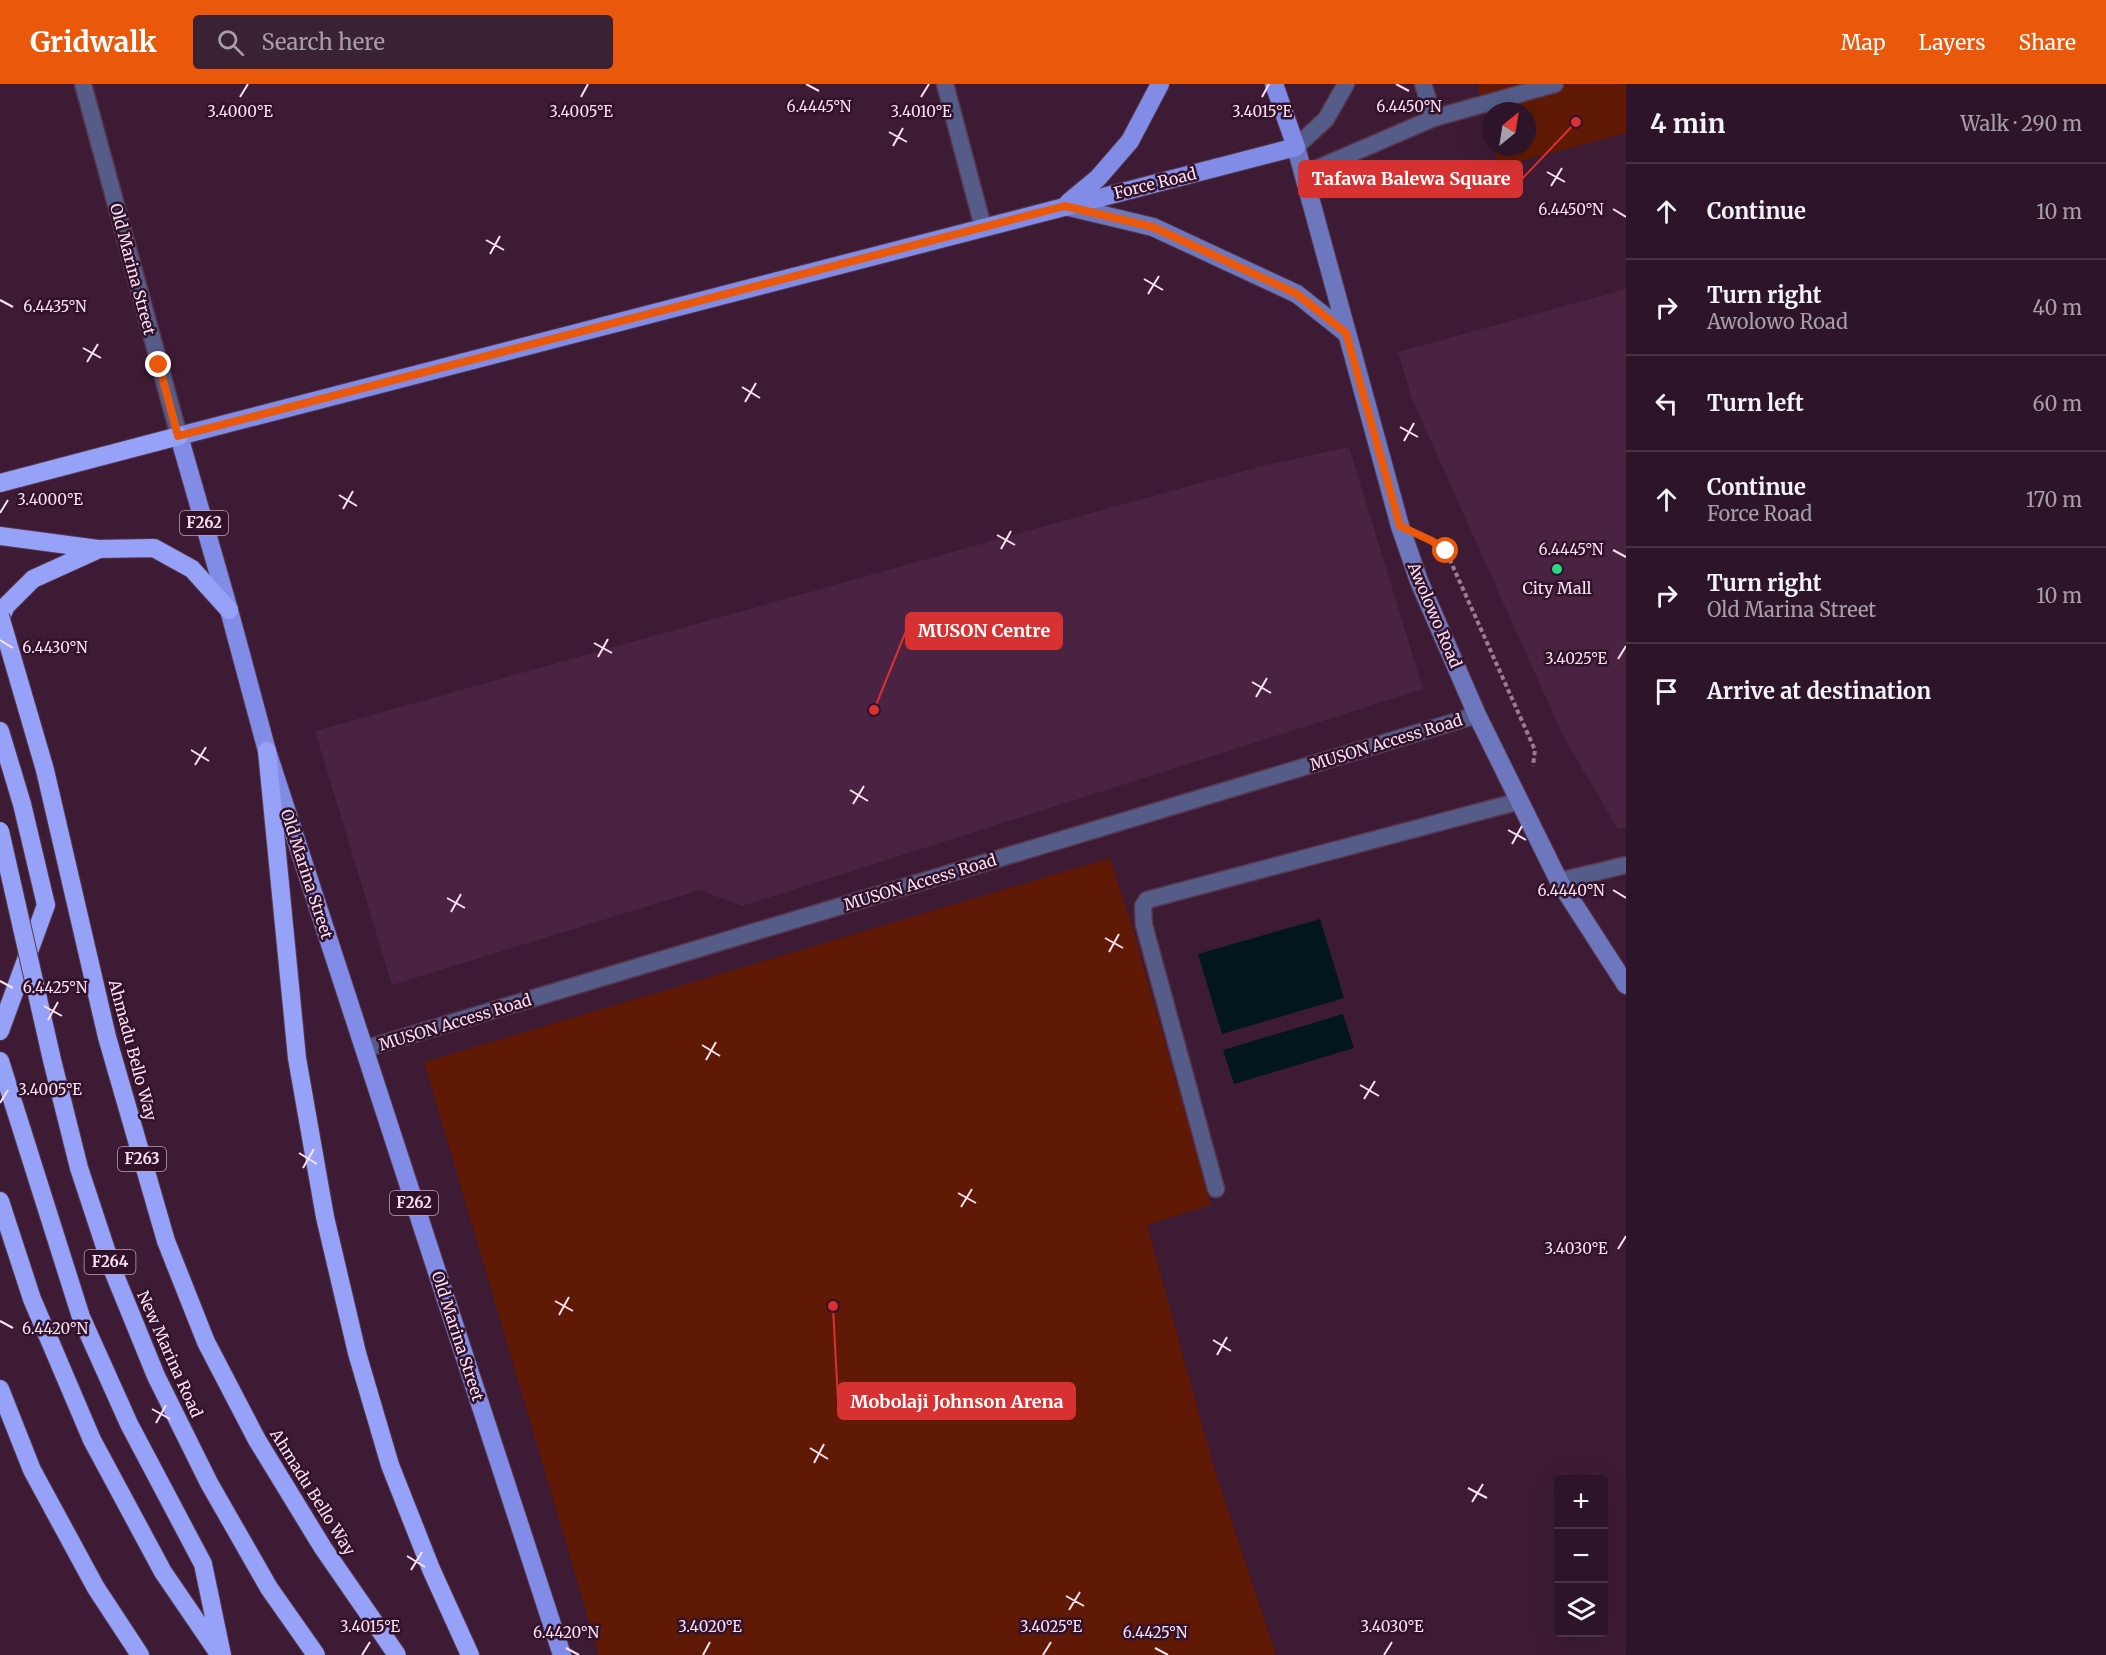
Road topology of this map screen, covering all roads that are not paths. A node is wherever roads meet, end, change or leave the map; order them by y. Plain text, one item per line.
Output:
1 (83, 84) edge
2 (945, 84) edge
3 (1160, 84) edge
4 (1274, 84) edge
5 (1346, 84) edge
6 (1423, 84) edge
7 (1555, 84) edge
8 (1434, 118) junction
9 (1296, 147) junction
10 (1304, 174) junction
11 (1065, 206) junction
12 (983, 226) junction
13 (1346, 333) junction
14 (178, 436) junction
15 (0, 483) edge
16 (0, 536) edge
17 (98, 549) junction
18 (230, 610) junction
19 (0, 618) edge
20 (1477, 715) junction
21 (0, 731) edge
22 (267, 751) junction
23 (1520, 801) junction
24 (0, 831) edge
25 (1626, 865) edge
26 (1558, 881) junction
27 (1626, 985) edge
28 (0, 1030) edge
29 (364, 1049) junction
30 (0, 1061) edge
31 (1216, 1189) dead end
32 (0, 1201) edge
33 (0, 1389) edge
34 (140, 1655) edge
35 (221, 1655) edge
36 (316, 1655) edge
37 (397, 1655) edge
38 (470, 1655) edge
39 (562, 1655) edge

1 - 14 lane, Old Marina Street / F262
2 - 12 lane
3 - 11 main road
4 - 9 main road
5 - 9 lane
6 - 8 lane
7 - 8 lane
8 - 10 lane
9 - 10 main road, Awolowo Road
9 - 11 main road, Force Road
10 - 13 main road, Awolowo Road
11 - 12 main road, Force Road
11 - 13 main road
12 - 14 main road, Force Road
13 - 20 main road, Awolowo Road
14 - 15 highway
14 - 18 main road, Old Marina Street / F262
16 - 17 highway
17 - 18 highway
17 - 19 highway
18 - 22 main road, Old Marina Street / F262
19 - 37 highway, Ahmadu Bello Way / F263, bridge
20 - 23 main road, Awolowo Road
20 - 29 lane, MUSON Access Road
21 - 28 highway
22 - 29 main road, Old Marina Street / F262
22 - 38 highway
23 - 26 main road, Awolowo Road
23 - 31 lane
24 - 36 highway, New Marina Road / F264, bridge
25 - 26 lane
26 - 27 main road, Awolowo Road
29 - 39 main road, Old Marina Street / F262
30 - 35 highway
32 - 35 highway
33 - 34 highway

